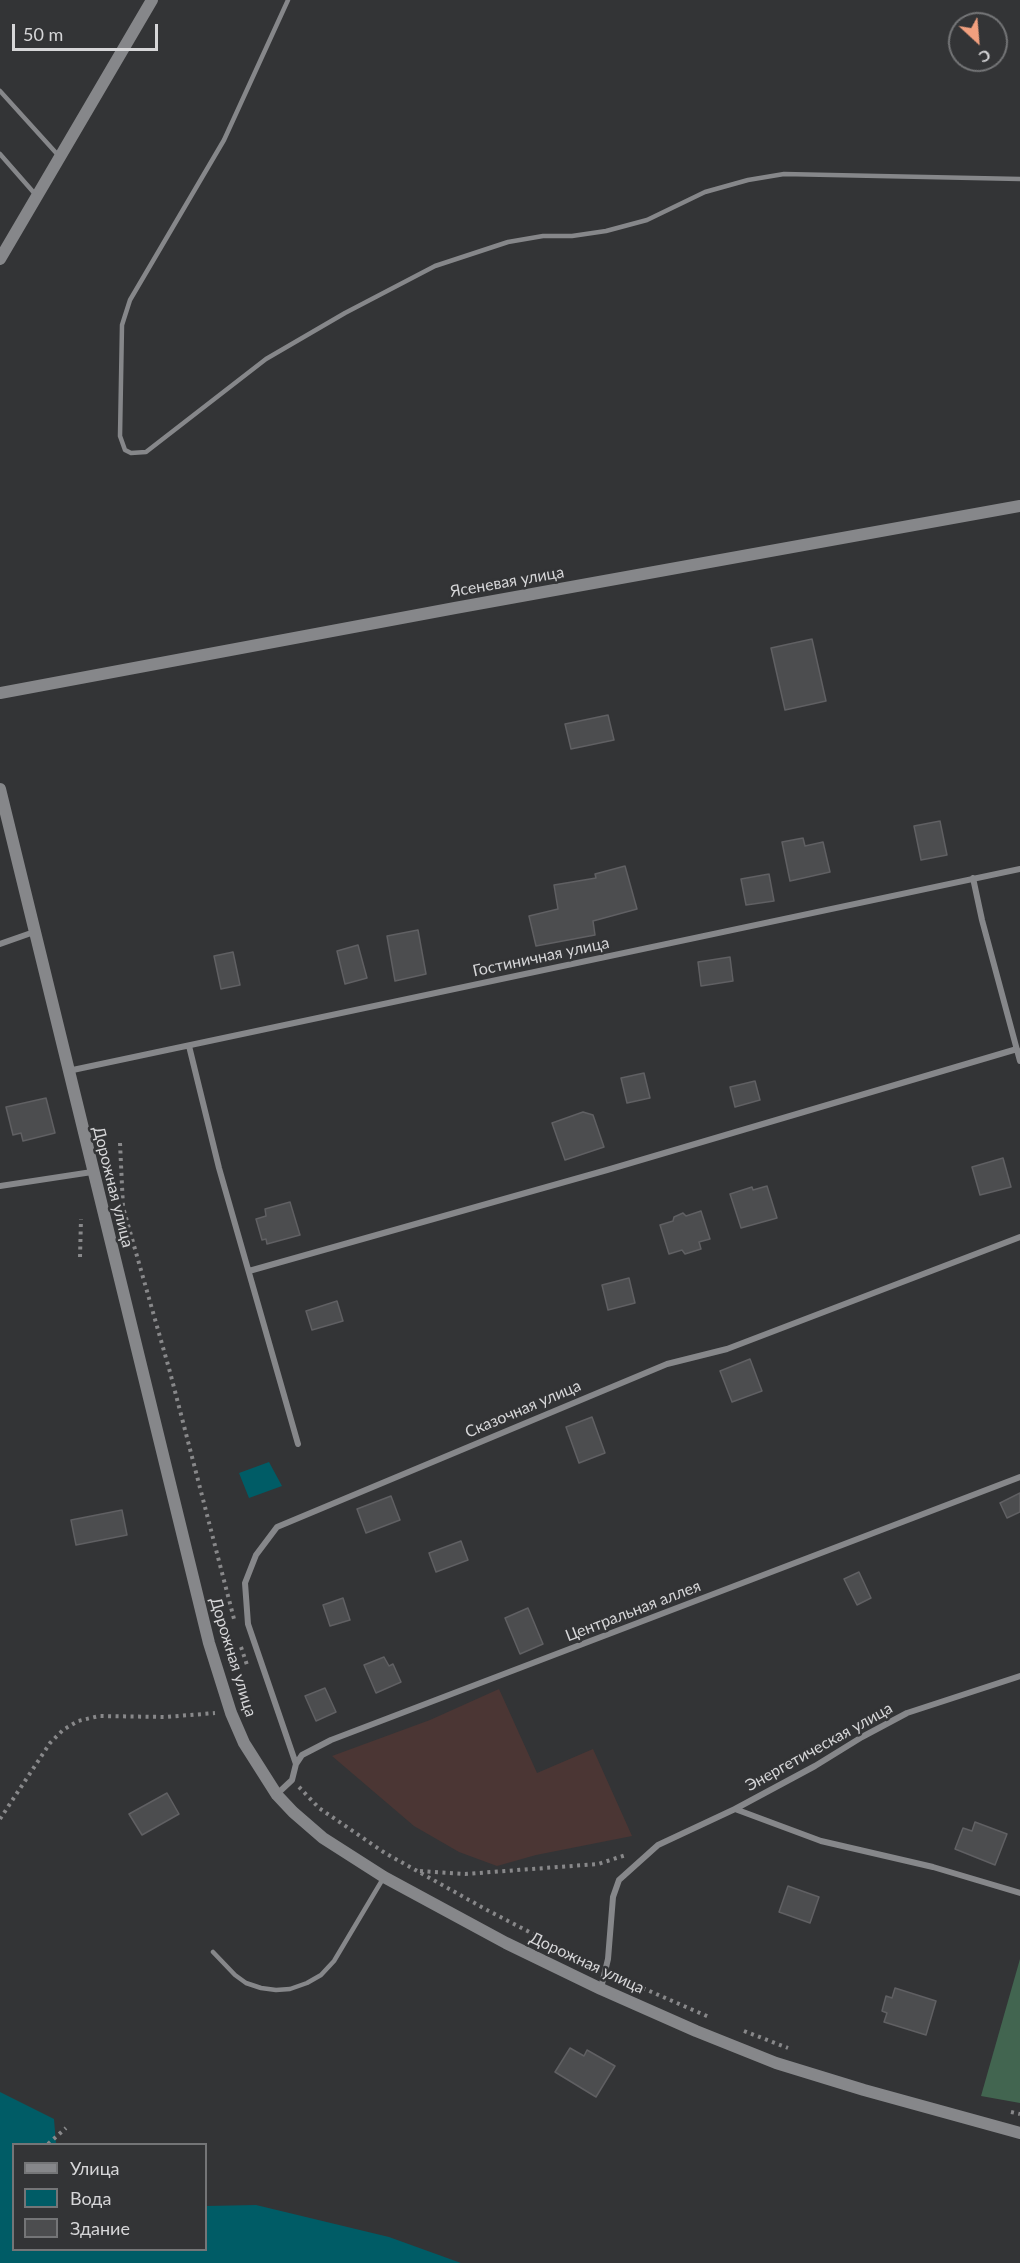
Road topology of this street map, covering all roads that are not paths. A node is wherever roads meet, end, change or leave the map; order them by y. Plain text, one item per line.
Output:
1 (152, 0) edge
2 (288, 0) edge
3 (0, 91) edge
4 (0, 154) edge
5 (60, 158) junction
6 (1020, 179) edge
7 (37, 196) junction
8 (0, 259) edge
9 (1020, 506) edge
10 (0, 693) edge
11 (0, 789) edge
12 (1020, 869) edge
13 (973, 878) junction
14 (34, 932) junction
15 (0, 944) edge
16 (189, 1046) junction
17 (1017, 1050) junction
18 (1020, 1061) edge
19 (68, 1071) junction
20 (92, 1172) junction
21 (0, 1186) edge
22 (1020, 1237) edge
23 (249, 1271) junction
24 (298, 1444) dead end
25 (1020, 1477) edge
26 (1020, 1676) edge
27 (296, 1764) junction
28 (277, 1795) junction
29 (735, 1809) junction
30 (384, 1877) junction
31 (1020, 1893) edge
32 (213, 1952) dead end
33 (601, 1989) junction
34 (1020, 2133) edge

1 - 5 main road
2 - 6 lane
3 - 5 lane
4 - 7 lane
5 - 7 main road
7 - 8 main road
9 - 10 main road, Ясеневая улица
11 - 14 main road, Дорожная улица
12 - 13 street, Гостиничная улица
13 - 16 street, Гостиничная улица
13 - 17 street
14 - 15 street
14 - 19 main road, Дорожная улица
16 - 19 street, Гостиничная улица
16 - 23 street
17 - 18 street
17 - 23 street
19 - 20 main road, Дорожная улица
20 - 21 street
20 - 28 main road, Дорожная улица
22 - 27 street, Сказочная улица
23 - 24 street
25 - 27 street, Центральная аллея
26 - 29 street, Энергетическая улица
27 - 28 street
28 - 30 main road, Дорожная улица
29 - 31 street
29 - 33 street, Энергетическая улица
30 - 32 lane
30 - 33 main road, Дорожная улица
33 - 34 main road, Дорожная улица

